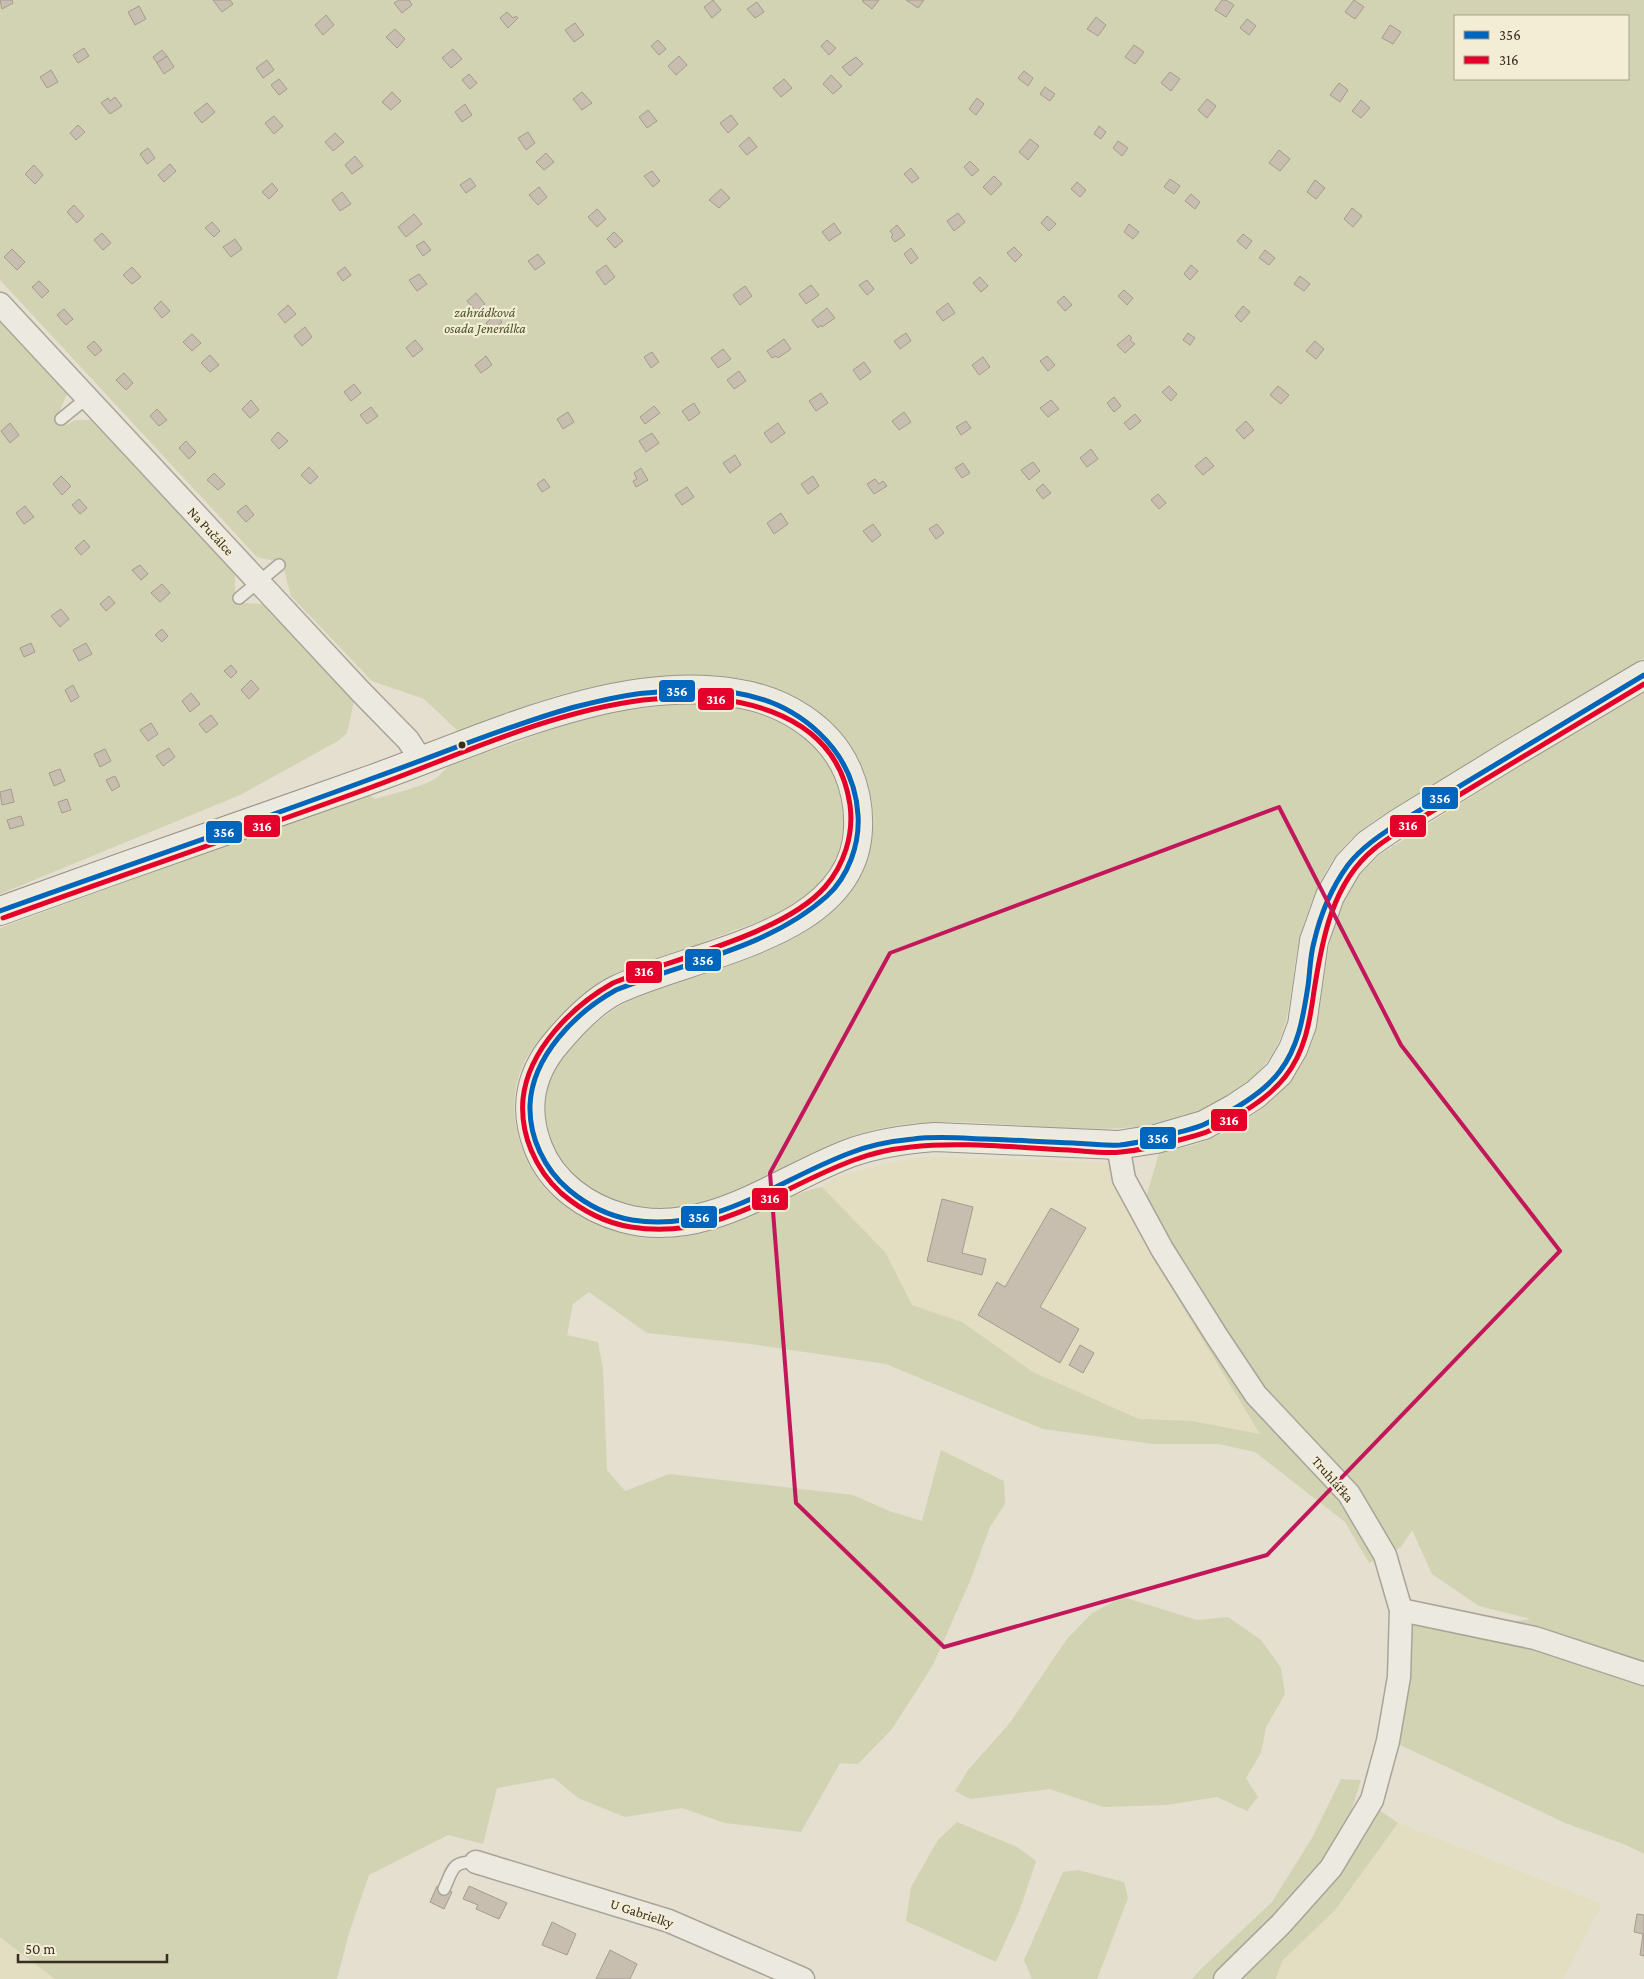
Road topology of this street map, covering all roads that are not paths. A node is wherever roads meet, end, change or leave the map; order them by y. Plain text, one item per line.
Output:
1 (0, 304) edge
2 (87, 398) junction
3 (61, 419) dead end
4 (279, 565) dead end
5 (258, 582) junction
6 (239, 598) dead end
7 (1644, 676) edge
8 (421, 760) junction
9 (0, 911) edge
10 (1118, 1144) junction
11 (1401, 1610) junction
12 (1644, 1674) edge
13 (476, 1862) joint
14 (444, 1889) dead end
15 (803, 1979) edge
16 (1225, 1979) edge

1 - 2 street, Na Pučálce
2 - 3 lane
2 - 5 street, Na Pučálce
4 - 5 lane
5 - 6 lane
5 - 8 street, Na Pučálce
7 - 10 main road
8 - 9 main road
8 - 10 main road
10 - 11 street, Truhlářka
11 - 12 street
11 - 16 street, Truhlářka
13 - 14 lane
13 - 15 street, U Gabrielky

